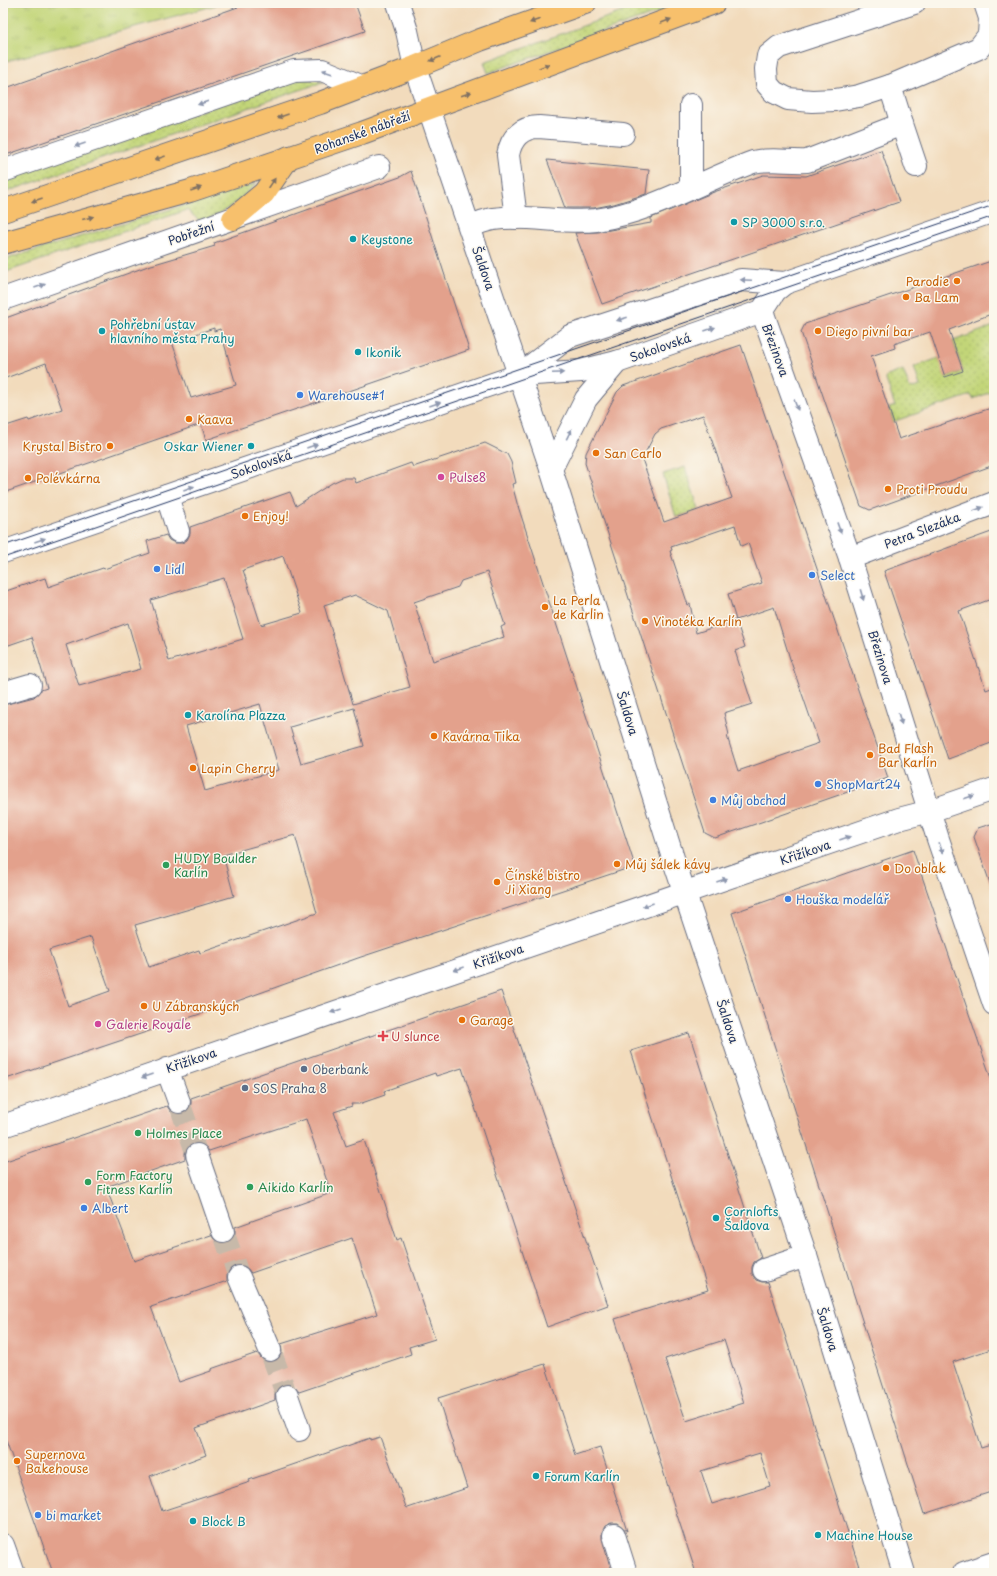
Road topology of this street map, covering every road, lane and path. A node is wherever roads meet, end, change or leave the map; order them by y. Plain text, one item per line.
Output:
1 (398, 3) edge
2 (585, 3) edge
3 (714, 3) edge
4 (914, 3) edge
5 (985, 3) edge
6 (415, 67) junction
7 (890, 86) junction
8 (363, 87) junction
9 (691, 105) dead end
10 (429, 108) junction
11 (902, 124) junction
12 (623, 134) dead end
13 (289, 157) junction
14 (916, 166) dead end
15 (379, 167) dead end
16 (3, 171) edge
17 (692, 187) junction
18 (994, 210) edge
19 (3, 212) edge
20 (516, 218) junction
21 (234, 219) junction
22 (470, 226) junction
23 (3, 243) edge
24 (785, 283) junction
25 (3, 299) edge
26 (762, 311) junction
27 (616, 362) junction
28 (519, 375) junction
29 (551, 469) junction
30 (167, 496) junction
31 (994, 503) edge
32 (178, 531) dead end
33 (3, 552) edge
34 (850, 558) junction
35 (30, 685) dead end
36 (3, 693) edge
37 (994, 789) edge
38 (930, 811) junction
39 (685, 892) junction
40 (994, 1004) edge
41 (167, 1069) junction
42 (179, 1102) tunnel mouth
43 (3, 1126) edge
44 (197, 1155) tunnel mouth
45 (223, 1231) tunnel mouth
46 (806, 1256) junction
47 (764, 1270) dead end
48 (239, 1277) tunnel mouth
49 (270, 1350) tunnel mouth
50 (287, 1396) tunnel mouth
51 (299, 1430) dead end
52 (614, 1535) dead end
53 (3, 1545) edge
54 (994, 1563) edge
55 (13, 1573) edge
56 (626, 1573) edge
57 (904, 1573) edge
58 (964, 1573) edge

1 - 6 street, Šaldova
2 -> 6 main road
10 -> 3 main road, Rohanské nábřeží
4 - 7 street
5 - 7 street
6 - 8 main road
6 - 10 street, Šaldova
7 - 11 street
8 -> 16 street
8 -> 19 main road
9 - 17 street
10 - 13 main road, Rohanské nábřeží
10 - 22 street, Šaldova
11 - 14 street
11 - 17 street
12 - 20 street
21 -> 13 main road
23 -> 13 main road, Rohanské nábřeží
15 - 21 street, Pobřežní
17 - 20 street
18 - 24 street, Sokolovská
20 - 22 street
25 -> 21 street, Pobřežní
22 - 28 street, Šaldova
24 - 26 street, Sokolovská
24 -> 28 street, Sokolovská
27 -> 26 street, Sokolovská
26 -> 34 street, Březinova
28 -> 27 street, Sokolovská
29 -> 27 street
28 - 29 street, Šaldova
30 -> 28 street, Sokolovská
29 - 39 street, Šaldova
30 - 32 street
33 -> 30 street, Sokolovská
34 -> 31 street, Petra Slezáka
34 -> 38 street, Březinova
35 - 36 street
38 -> 37 street, Křižíkova
39 -> 38 street, Křižíkova
38 -> 40 street, Březinova
39 -> 41 street, Křižíkova
39 - 46 street, Šaldova
41 - 42 street
41 -> 43 street, Křižíkova
44 - 45 street
46 - 47 street
46 - 57 street, Šaldova
48 - 49 street
50 - 51 street
52 - 56 street
53 - 55 street
54 - 58 street

